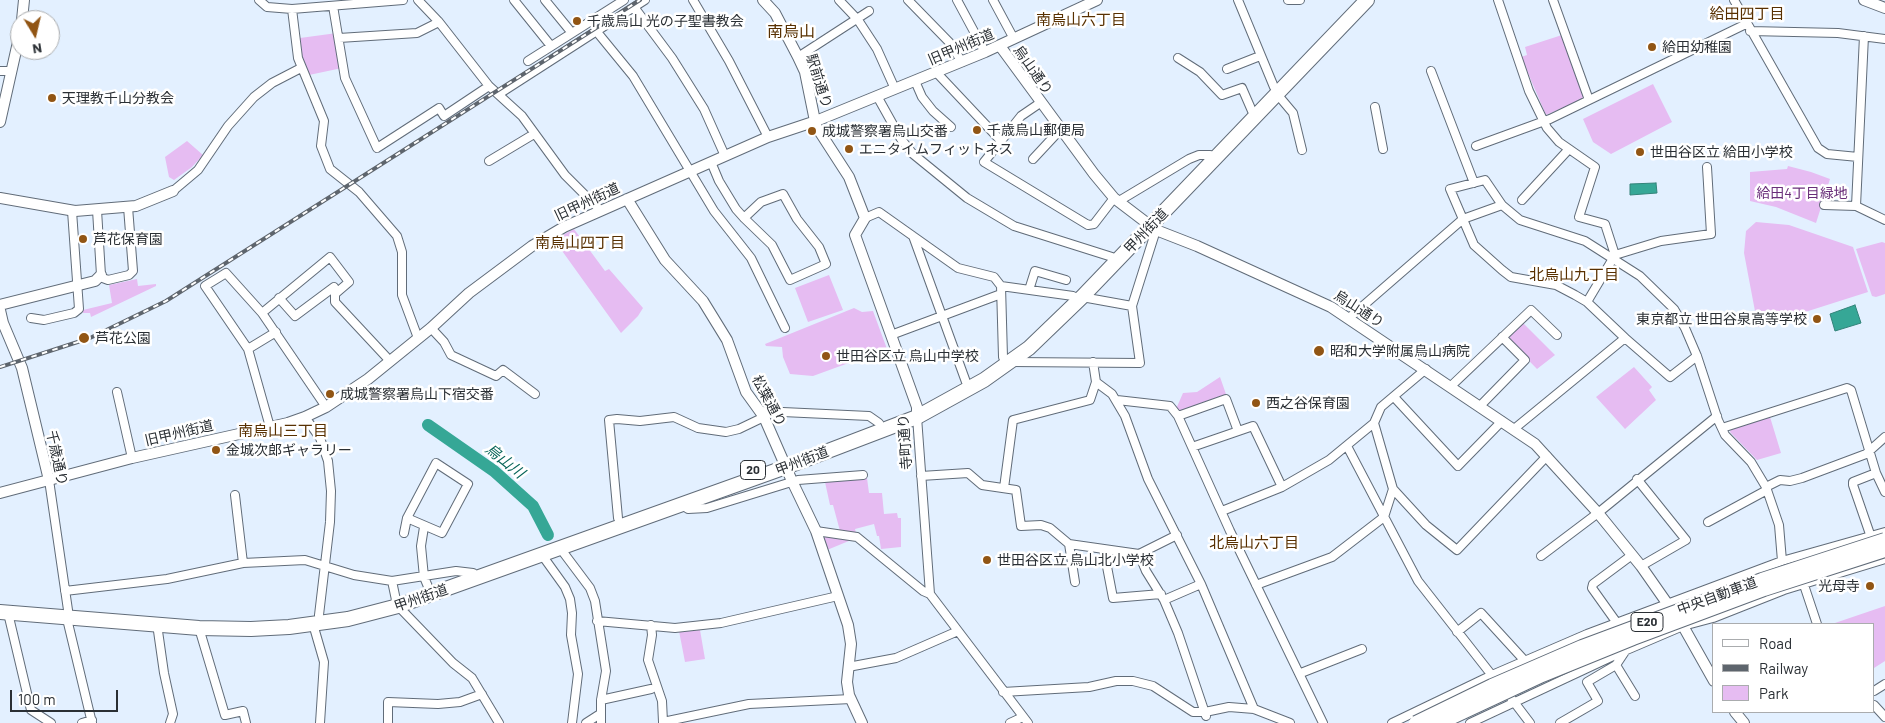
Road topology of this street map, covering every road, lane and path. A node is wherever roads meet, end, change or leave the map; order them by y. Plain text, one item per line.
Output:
1 (259, 0) edge
2 (404, 0) edge
3 (418, 0) edge
4 (514, 0) edge
5 (545, 0) edge
6 (624, 0) edge
7 (645, 0) edge
8 (692, 0) edge
9 (763, 0) edge
10 (839, 0) edge
11 (908, 0) edge
12 (957, 0) edge
13 (993, 0) edge
14 (1097, 0) edge
15 (1238, 0) edge
16 (1288, 0) edge
17 (1300, 0) edge
18 (1356, 0) edge
19 (1367, 0) edge
20 (1498, 0) edge
21 (1553, 0) edge
22 (1734, 0) edge
23 (1864, 0) edge
24 (333, 6) junction
25 (634, 7) junction
26 (1885, 8) edge
27 (292, 9) junction
28 (869, 11) dead end
29 (858, 20) junction
30 (439, 22) junction
31 (1748, 28) junction
32 (597, 32) junction
33 (572, 33) junction
34 (1864, 36) junction
35 (339, 38) junction
36 (1014, 39) junction
37 (1885, 39) edge
38 (551, 46) junction
39 (1000, 46) junction
40 (985, 52) junction
41 (1260, 56) junction
42 (798, 57) junction
43 (1178, 58) dead end
44 (14, 60) edge
45 (528, 61) dead end
46 (962, 62) junction
47 (302, 68) junction
48 (1227, 69) dead end
49 (0, 71) edge
50 (12, 71) junction
51 (1432, 71) dead end
52 (936, 72) junction
53 (915, 81) junction
54 (489, 86) junction
55 (895, 89) junction
56 (1275, 91) junction
57 (499, 94) junction
58 (877, 96) junction
59 (1589, 100) junction
60 (1040, 103) junction
61 (1375, 106) dead end
62 (1252, 111) junction
63 (816, 121) junction
64 (1544, 121) junction
65 (0, 122) edge
66 (951, 127) dead end
67 (1060, 130) junction
68 (534, 134) junction
69 (768, 138) junction
70 (1001, 141) junction
71 (1476, 146) dead end
72 (1383, 149) dead end
73 (1568, 149) junction
74 (1302, 150) dead end
75 (1210, 155) junction
76 (726, 156) junction
77 (1858, 157) junction
78 (1033, 159) dead end
79 (489, 161) dead end
80 (711, 162) junction
81 (1707, 167) dead end
82 (689, 171) junction
83 (1474, 183) junction
84 (173, 191) joint
85 (0, 198) edge
86 (627, 199) junction
87 (1117, 200) junction
88 (1522, 200) dead end
89 (1502, 205) junction
90 (1824, 205) dead end
91 (1856, 206) junction
92 (128, 207) junction
93 (97, 210) junction
94 (601, 210) junction
95 (72, 211) junction
96 (744, 218) junction
97 (865, 218) junction
98 (1463, 219) junction
99 (1885, 220) edge
100 (1151, 226) junction
101 (912, 236) junction
102 (1112, 257) junction
103 (1614, 257) junction
104 (101, 276) junction
105 (1066, 280) dead end
106 (77, 286) junction
107 (1001, 290) junction
108 (1030, 290) junction
109 (338, 292) junction
110 (1078, 297) junction
111 (279, 298) junction
112 (1587, 302) junction
113 (0, 305) edge
114 (1132, 306) junction
115 (0, 310) edge
116 (262, 312) junction
117 (941, 316) junction
118 (31, 318) dead end
119 (1349, 318) junction
120 (431, 328) junction
121 (785, 328) dead end
122 (276, 332) junction
123 (891, 335) junction
124 (1557, 335) dead end
125 (1502, 337) junction
126 (418, 338) junction
127 (1625, 338) junction
128 (248, 349) junction
129 (1697, 356) junction
130 (1006, 359) junction
131 (390, 361) junction
132 (1093, 362) junction
133 (1426, 369) junction
134 (966, 382) junction
135 (1096, 382) junction
136 (1451, 386) junction
137 (117, 392) dead end
138 (535, 394) dead end
139 (1394, 397) junction
140 (1117, 400) junction
141 (1480, 406) junction
142 (326, 407) junction
143 (917, 412) junction
144 (763, 414) junction
145 (1178, 416) junction
146 (1717, 416) junction
147 (305, 417) junction
148 (1502, 421) junction
149 (880, 423) junction
150 (1374, 423) junction
151 (270, 427) junction
152 (1722, 428) junction
153 (1514, 429) junction
154 (1238, 431) junction
155 (1885, 437) edge
156 (1346, 446) junction
157 (1192, 447) junction
158 (1870, 452) junction
159 (1547, 456) junction
160 (132, 458) junction
161 (784, 463) junction
162 (1876, 473) junction
163 (863, 475) dead end
164 (921, 476) junction
165 (49, 480) junction
166 (1637, 480) junction
167 (792, 481) junction
168 (1282, 487) junction
169 (1004, 488) junction
170 (1393, 489) junction
171 (1767, 489) junction
172 (1885, 492) edge
173 (0, 494) edge
174 (235, 495) dead end
175 (681, 504) junction
176 (1222, 511) junction
177 (1598, 514) junction
178 (1384, 517) junction
179 (407, 518) junction
180 (618, 518) junction
181 (1708, 522) dead end
182 (424, 527) junction
183 (816, 531) junction
184 (1885, 532) edge
185 (404, 533) dead end
186 (1177, 535) junction
187 (1871, 536) junction
188 (1885, 540) edge
189 (1069, 544) junction
190 (560, 548) junction
191 (1104, 551) junction
192 (1139, 554) junction
193 (542, 555) junction
194 (1632, 555) junction
195 (1541, 556) dead end
196 (1883, 557) edge
197 (1782, 560) junction
198 (243, 563) junction
199 (1641, 566) junction
200 (324, 568) junction
201 (392, 580) junction
202 (1075, 582) dead end
203 (427, 583) junction
204 (1201, 584) junction
205 (1256, 585) junction
206 (1804, 585) junction
207 (65, 592) junction
208 (930, 594) junction
209 (838, 596) junction
210 (1162, 597) junction
211 (397, 603) junction
212 (1668, 604) junction
213 (3, 610) edge
214 (68, 614) junction
215 (316, 620) junction
216 (597, 621) junction
217 (1617, 623) junction
218 (1817, 623) edge
219 (157, 624) junction
220 (651, 625) junction
221 (1683, 626) junction
222 (198, 628) junction
223 (958, 631) junction
224 (1458, 632) junction
225 (1362, 649) dead end
226 (1624, 651) junction
227 (1524, 660) junction
228 (1616, 665) junction
229 (848, 667) junction
230 (1301, 673) junction
231 (1492, 675) junction
232 (1712, 677) edge
233 (651, 689) dead end
234 (1003, 692) junction
235 (482, 694) junction
236 (1634, 696) dead end
237 (850, 699) junction
238 (601, 700) junction
239 (1514, 702) junction
240 (1875, 706) edge
241 (1254, 709) junction
242 (1736, 713) edge
243 (600, 714) junction
244 (1205, 714) junction
245 (1885, 717) edge
246 (1026, 720) edge
247 (92, 722) edge
248 (51, 723) edge
249 (82, 723) edge
250 (170, 723) edge
251 (246, 723) edge
252 (320, 723) edge
253 (388, 723) edge
254 (498, 723) edge
255 (572, 723) edge
256 (586, 723) edge
257 (601, 723) edge
258 (862, 723) edge
259 (1010, 723) edge
260 (1290, 723) edge
261 (1323, 723) edge
262 (1392, 723) edge
263 (1416, 723) edge
264 (1439, 723) edge
265 (1470, 723) edge
266 (1530, 723) edge
267 (1560, 723) edge
268 (1744, 723) edge

1 - 27 street
2 - 24 street
3 - 30 street
4 - 38 street
5 - 33 street
6 - 33 street
7 - 25 street
8 - 69 street
9 - 42 street, 駅前通り
10 - 29 street
11 - 46 street
12 - 40 street
13 - 36 street
14 - 36 street, 旧甲州街道
15 - 41 street
16 - 17 street
18 - 56 highway, 甲州街道 / 20
19 - 56 highway, 甲州街道 / 20
20 - 64 street
21 - 59 street
22 - 31 street
23 - 26 street
24 - 27 street
24 - 35 street
25 - 32 street
25 - 76 street
27 - 47 street
28 - 29 street
29 - 42 street
29 - 55 street
30 - 35 street
30 - 54 street
31 - 34 street
31 - 59 street
31 - 77 street
32 - 57 street
32 - 82 street
33 - 38 street
34 - 37 street
34 - 77 street
35 - 54 street
36 - 39 street, 旧甲州街道
38 - 45 street
39 - 40 street, 旧甲州街道
39 - 60 street, 烏山通り
40 - 46 street, 旧甲州街道
41 - 48 street
41 - 56 street
42 - 63 street, 駅前通り
43 - 62 street
44 - 50 street
46 - 52 street, 旧甲州街道
47 - 84 street
47 - 126 street
49 - 50 street
50 - 65 street
51 - 83 street
52 - 53 street, 旧甲州街道
52 - 70 street
53 - 55 street, 旧甲州街道
53 - 66 street
54 - 57 street
55 - 58 street, 旧甲州街道
56 - 62 highway, 甲州街道 / 20
56 - 74 street
56 - 100 highway, 甲州街道 / 20
57 - 68 street
58 - 63 street, 旧甲州街道
58 - 102 street
59 - 64 street
60 - 67 street, 烏山通り
60 - 70 street
61 - 72 street
62 - 75 highway, 甲州街道 / 20
63 - 69 street, 旧甲州街道
63 - 97 street
64 - 71 street
64 - 73 street
67 - 78 street
67 - 87 street, 烏山通り
68 - 79 street
68 - 94 street
69 - 76 street, 旧甲州街道
70 - 87 street
73 - 88 street
73 - 103 street
75 - 87 street
75 - 100 highway, 甲州街道 / 20
76 - 80 street, 旧甲州街道
77 - 91 street
80 - 82 street, 旧甲州街道
80 - 96 street
81 - 103 street
82 - 86 street, 旧甲州街道
82 - 121 street
83 - 89 street
83 - 98 street
84 - 92 street
85 - 95 street
86 - 94 street, 旧甲州街道
86 - 144 street, 松葉通り
87 - 100 street, 烏山通り
89 - 98 street
89 - 103 street
90 - 91 street
91 - 99 street
92 - 93 street
92 - 104 street
93 - 95 street
93 - 104 street
94 - 120 street, 旧甲州街道
95 - 106 street
96 - 96 street
97 - 101 street
97 - 123 street, 寺町通り
98 - 112 street
98 - 119 street
100 - 102 highway, 甲州街道 / 20
100 - 110 highway, 甲州街道 / 20
100 - 114 street
100 - 119 street, 烏山通り
101 - 107 street
101 - 117 street
102 - 110 highway, 甲州街道 / 20
103 - 112 street
103 - 129 street
104 - 106 street
105 - 108 street
106 - 113 street
106 - 118 street
107 - 108 street
107 - 117 street
107 - 130 street
108 - 110 street
109 - 111 street
109 - 111 street
109 - 131 street
110 - 114 street
110 - 130 highway, 甲州街道 / 20
111 - 116 street
112 - 127 street
114 - 132 street
115 - 165 street, 千歳通り
116 - 122 street
116 - 128 street
117 - 123 street
117 - 134 street
119 - 133 street, 烏山通り
120 - 126 street, 旧甲州街道
120 - 138 street
122 - 128 street
122 - 142 street
123 - 143 street, 寺町通り
124 - 125 street
125 - 136 street
125 - 141 street
126 - 131 street, 旧甲州街道
127 - 129 street
127 - 153 street
128 - 151 street
129 - 146 street
130 - 132 street
130 - 134 highway, 甲州街道 / 20
130 - 143 highway, 甲州街道 / 20
131 - 142 street, 旧甲州街道
132 - 135 street
133 - 136 street, 烏山通り
133 - 139 street
134 - 143 highway, 甲州街道 / 20
135 - 140 street
135 - 169 street
136 - 141 street, 烏山通り
137 - 160 street
139 - 148 street
139 - 150 street
140 - 145 street
140 - 186 street
141 - 148 street, 烏山通り
142 - 147 street, 旧甲州街道
143 - 149 highway, 甲州街道 / 20
143 - 161 highway, 甲州街道 / 20
143 - 164 street, 寺町通り
144 - 149 street
144 - 161 street, 松葉通り
144 - 180 street
145 - 154 street
145 - 157 street
146 - 152 street
146 - 166 street
147 - 151 street, 旧甲州街道
147 - 200 street
148 - 153 street, 烏山通り
149 - 161 highway, 甲州街道 / 20
150 - 156 street
150 - 170 street
151 - 160 street, 旧甲州街道
152 - 158 street
152 - 171 street
153 - 159 street, 烏山通り
154 - 157 street
154 - 168 street
155 - 158 street
156 - 168 street
156 - 178 street
157 - 176 street
158 - 162 street
158 - 171 street
159 - 170 street
159 - 177 street, 烏山通り
160 - 165 street, 旧甲州街道
161 - 167 street, 松葉通り
161 - 175 highway, 甲州街道 / 20
161 - 180 highway, 甲州街道 / 20
162 - 172 street
162 - 187 street
163 - 167 street
164 - 169 street
164 - 208 street, 寺町通り
165 - 173 street, 旧甲州街道
165 - 207 street, 千歳通り
166 - 177 street
166 - 199 street
167 - 175 street
167 - 183 street, 松葉通り
168 - 176 street
169 - 189 street
170 - 178 street
171 - 181 street
171 - 197 street
174 - 198 street
175 - 190 highway, 甲州街道 / 20
176 - 205 street
177 - 194 street, 烏山通り
177 - 195 street
178 - 205 street
178 - 224 street
179 - 182 street
179 - 182 street
179 - 185 street
180 - 203 highway, 甲州街道 / 20
182 - 203 street
183 - 208 street
183 - 209 street, 松葉通り
184 - 187 street
186 - 192 street
186 - 204 street
187 - 196 street
187 - 197 street
188 - 263 highway, 中央自動車道 / E20, bridge
189 - 191 street
189 - 202 street
190 - 193 highway, 甲州街道 / 20
190 - 216 street
191 - 192 street
191 - 210 street
192 - 210 street
193 - 211 highway, 甲州街道 / 20
193 - 255 street
194 - 199 street, 烏山通り
194 - 217 street
196 - 206 street
196 - 264 highway, 中央自動車道 / E20, bridge
197 - 212 street
198 - 200 street
198 - 207 street
199 - 212 street, 烏山通り
200 - 201 street
200 - 215 street
201 - 203 street
201 - 211 street
203 - 211 highway, 甲州街道 / 20
204 - 210 street
204 - 241 street
205 - 230 street
206 - 218 street
206 - 221 street
207 - 214 street, 千歳通り
208 - 223 street
209 - 220 street
209 - 229 street, 松葉通り
210 - 244 street
211 - 215 highway, 甲州街道 / 20
211 - 235 street
212 - 217 street
212 - 221 street, 烏山通り
213 - 214 highway, 甲州街道 / 20
213 - 248 street
214 - 215 highway, 甲州街道 / 20
214 - 219 highway, 甲州街道 / 20
214 - 247 street, 千歳通り
215 - 222 highway, 甲州街道 / 20
215 - 252 street
216 - 220 street
216 - 238 street
217 - 227 street
219 - 222 highway, 甲州街道 / 20
219 - 250 street
220 - 237 street
221 - 226 street
221 - 232 street, 烏山通り
222 - 251 street
223 - 229 street
223 - 234 street
224 - 227 street
224 - 231 street
225 - 230 street
226 - 228 street
226 - 239 street
227 - 231 street
228 - 236 street
228 - 267 street
229 - 237 street, 松葉通り
230 - 261 street
231 - 239 street
231 - 262 street
233 - 238 street
234 - 244 street
234 - 246 street
235 - 253 street
235 - 254 street
237 - 258 street, 松葉通り
238 - 243 street
239 - 265 street
239 - 266 street
240 - 245 street
241 - 244 street
241 - 260 street
242 - 268 street
243 - 256 street
243 - 257 street
246 - 259 street
247 - 249 street

